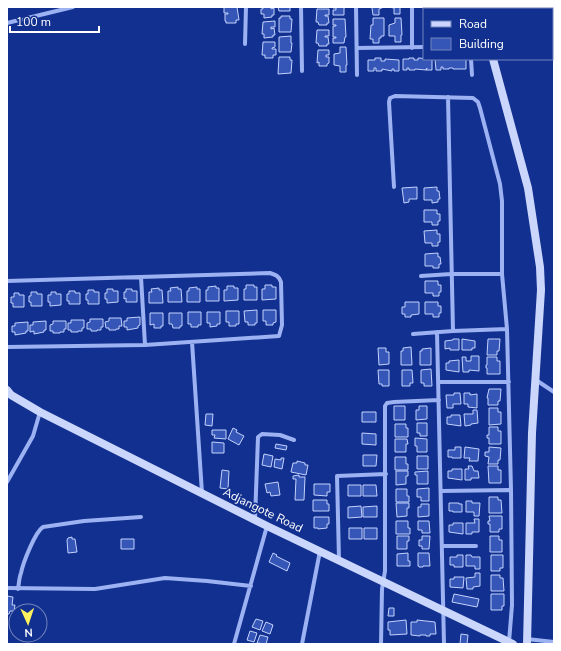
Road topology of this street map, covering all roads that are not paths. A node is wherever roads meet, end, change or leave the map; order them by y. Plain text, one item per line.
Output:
1 (72, 7) edge
2 (246, 7) edge
3 (301, 7) edge
4 (356, 7) edge
5 (412, 7) edge
6 (7, 23) edge
7 (245, 44) dead end
8 (423, 47) edge
9 (357, 48) junction
10 (412, 48) junction
11 (471, 60) edge
12 (492, 60) edge
13 (302, 71) dead end
14 (357, 74) dead end
15 (472, 75) dead end
16 (448, 96) junction
17 (394, 187) dead end
18 (451, 274) junction
19 (502, 274) junction
20 (421, 276) dead end
21 (141, 277) junction
22 (7, 281) edge
23 (507, 330) junction
24 (453, 331) junction
25 (438, 332) junction
26 (413, 334) dead end
27 (192, 342) junction
28 (145, 345) junction
29 (7, 347) edge
30 (535, 379) junction
31 (439, 382) junction
32 (509, 382) junction
33 (7, 390) edge
34 (554, 392) edge
35 (439, 400) junction
36 (40, 412) junction
37 (294, 440) dead end
38 (386, 474) junction
39 (7, 482) edge
40 (511, 490) junction
41 (441, 491) junction
42 (202, 494) junction
43 (141, 517) dead end
44 (255, 520) junction
45 (267, 526) junction
46 (443, 546) junction
47 (476, 546) dead end
48 (320, 551) junction
49 (338, 559) junction
50 (383, 582) junction
51 (251, 586) junction
52 (7, 588) edge
53 (18, 589) junction
54 (443, 611) junction
55 (527, 641) edge
56 (554, 642) edge
57 (511, 643) edge
58 (234, 644) edge
59 (302, 644) edge
60 (381, 644) edge
61 (444, 644) edge

1 - 6 street
2 - 7 street
3 - 13 street
4 - 9 street
5 - 10 street
8 - 10 street
9 - 10 street
9 - 14 street
11 - 15 street
12 - 30 main road
16 - 17 street
16 - 18 street
16 - 19 street
18 - 19 street
18 - 20 street
18 - 24 street
19 - 23 street
21 - 22 street
21 - 27 street
21 - 28 street
23 - 24 street
23 - 32 street
24 - 25 street
25 - 26 street
25 - 31 street
27 - 28 street
27 - 42 street
28 - 29 street
30 - 34 street
30 - 55 main road
31 - 32 street
31 - 35 street
32 - 40 street
33 - 36 main road, Adjangote Road
35 - 38 street
35 - 41 street
36 - 39 street
36 - 42 main road, Adjangote Road
37 - 44 street
38 - 49 street
38 - 50 street
40 - 41 street
40 - 57 street
41 - 46 street
42 - 44 main road, Adjangote Road
43 - 53 street
44 - 45 main road, Adjangote Road
45 - 48 main road, Adjangote Road
45 - 51 street
46 - 47 street
46 - 54 street
48 - 49 main road, Adjangote Road
48 - 59 street
49 - 50 main road, Adjangote Road
50 - 54 main road, Adjangote Road
50 - 60 street
51 - 53 street
51 - 58 street
52 - 53 street
54 - 57 main road, Adjangote Road
54 - 61 street
55 - 56 street

